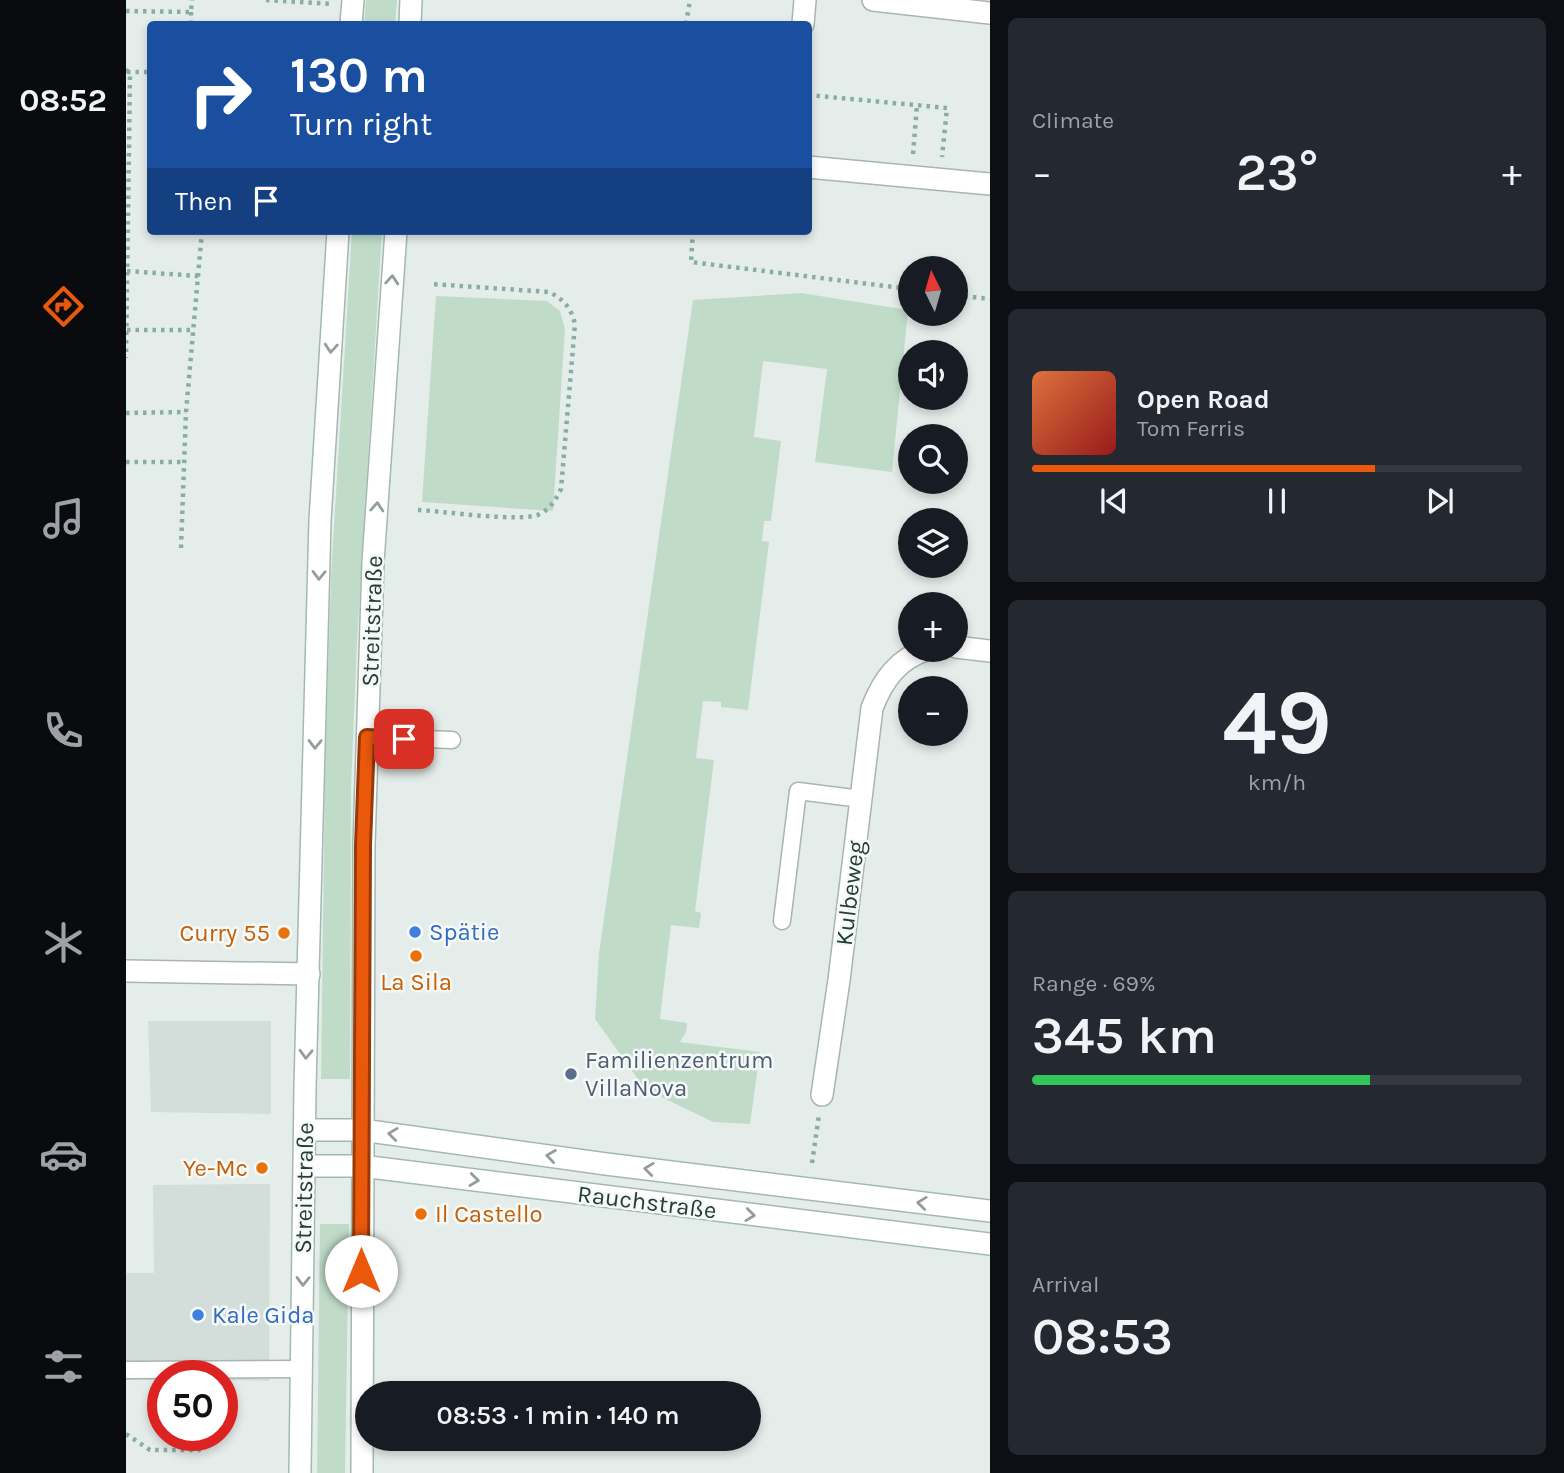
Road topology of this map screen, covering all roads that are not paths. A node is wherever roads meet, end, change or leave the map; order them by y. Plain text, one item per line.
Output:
1 (411, 0) edge
2 (805, 0) edge
3 (873, 0) edge
4 (990, 13) edge
5 (410, 21) edge
6 (803, 21) edge
7 (812, 167) edge
8 (990, 184) edge
9 (338, 235) edge
10 (396, 235) edge
11 (968, 648) edge
12 (990, 651) edge
13 (905, 662) edge
14 (367, 737) junction
15 (452, 740) dead end
16 (861, 799) junction
17 (782, 921) dead end
18 (126, 971) edge
19 (309, 974) junction
20 (822, 1095) road end
21 (305, 1130) junction
22 (362, 1130) junction
23 (304, 1166) junction
24 (362, 1166) junction
25 (990, 1211) edge
26 (990, 1244) edge
27 (302, 1369) junction
28 (126, 1370) edge
29 (300, 1473) edge
30 (362, 1473) edge

1 - 5 main road
2 - 6 main road
3 - 4 main road
7 - 8 main road
9 -> 19 main road, Streitstraße
14 -> 10 main road, Streitstraße
11 - 12 main road
13 - 16 main road, Kulbeweg
14 - 15 lane
14 - 22 main road, Streitstraße
16 - 17 lane
16 - 20 main road, Kulbeweg
18 - 19 main road
19 -> 21 main road, Streitstraße
21 - 22 main road, Rauchstraße
21 - 23 main road, Streitstraße
22 - 24 main road, Streitstraße
25 -> 22 main road, Rauchstraße
23 - 24 main road, Rauchstraße
23 -> 27 main road, Streitstraße
24 -> 26 main road, Rauchstraße
24 - 30 main road, Streitstraße
27 - 28 lane
27 - 29 main road, Streitstraße

